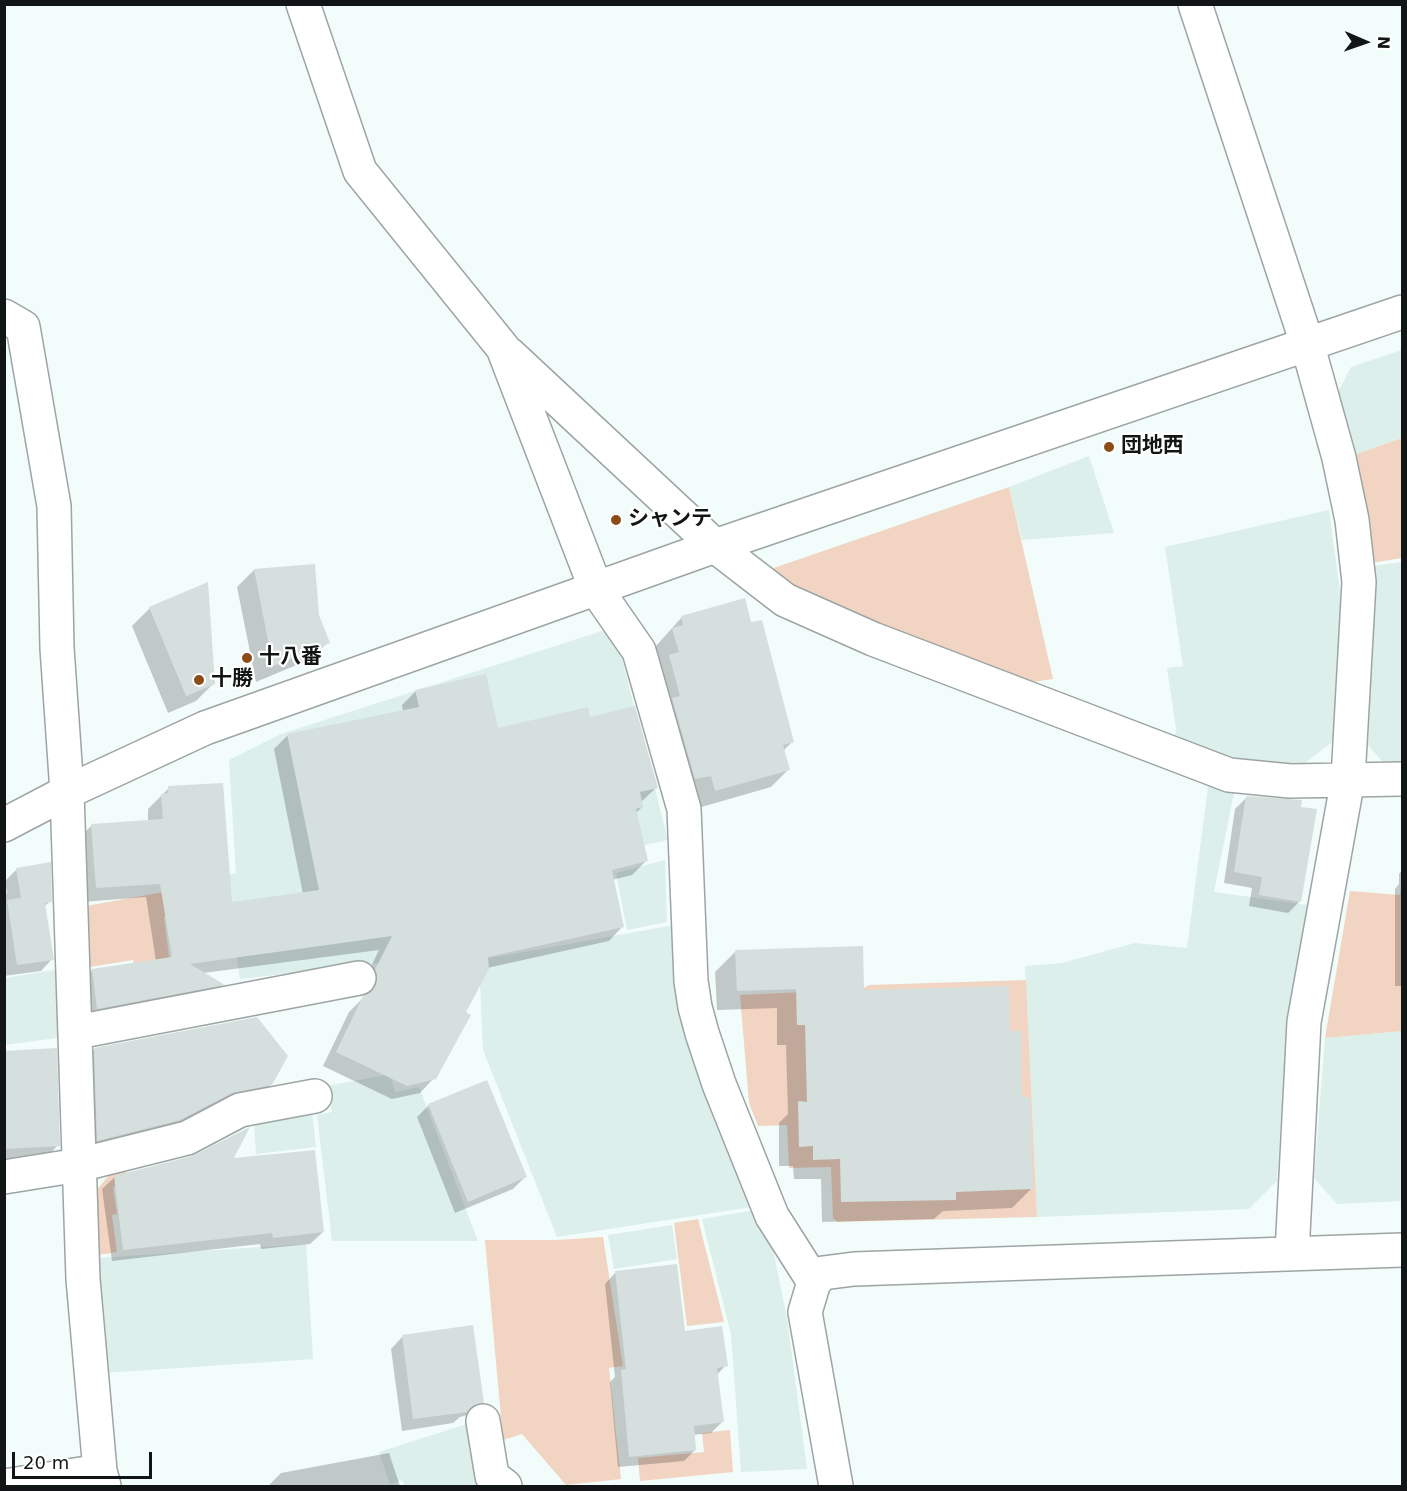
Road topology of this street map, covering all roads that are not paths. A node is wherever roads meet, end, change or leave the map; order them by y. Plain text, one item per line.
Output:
1 (303, 4) edge
2 (1194, 4) edge
3 (1402, 312) edge
4 (4, 316) edge
5 (1307, 343) junction
6 (503, 348) junction
7 (715, 546) junction
8 (596, 589) junction
9 (1348, 779) junction
10 (1402, 779) edge
11 (67, 792) junction
12 (4, 825) edge
13 (359, 978) dead end
14 (76, 1032) junction
15 (315, 1096) dead end
16 (79, 1165) junction
17 (4, 1177) edge
18 (1402, 1250) edge
19 (1292, 1253) junction
20 (814, 1282) junction
21 (483, 1421) dead end
22 (102, 1479) edge
23 (4, 1486) edge
24 (505, 1486) edge
25 (836, 1486) edge

1 - 6 street
2 - 5 street
3 - 5 street
4 - 11 street
5 - 7 street
5 - 9 street
6 - 7 street
6 - 8 street
7 - 8 street
7 - 9 street
8 - 11 street
8 - 20 street
9 - 10 street
9 - 19 street
11 - 12 street
11 - 14 street
13 - 14 street
14 - 16 street
15 - 16 street
16 - 17 street
16 - 22 street
18 - 19 street
19 - 20 street
20 - 25 street
21 - 24 street
22 - 23 street

